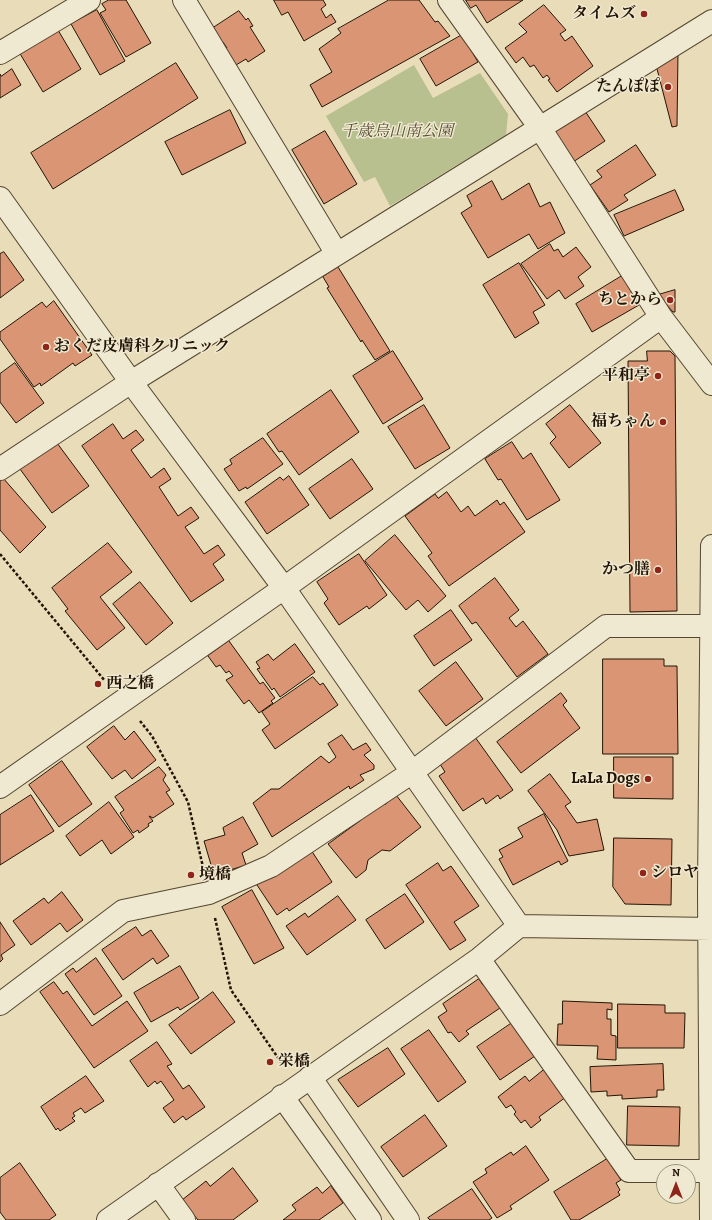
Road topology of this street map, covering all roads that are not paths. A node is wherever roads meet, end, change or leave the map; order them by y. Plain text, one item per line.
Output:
1 (89, 0) edge
2 (184, 0) edge
3 (449, 0) edge
4 (712, 21) edge
5 (0, 52) edge
6 (540, 128) junction
7 (0, 198) edge
8 (337, 254) junction
9 (661, 317) junction
10 (131, 382) junction
11 (712, 384) edge
12 (0, 469) edge
13 (712, 546) edge
14 (284, 588) junction
15 (710, 626) junction
16 (411, 773) junction
17 (0, 787) edge
18 (519, 926) junction
19 (710, 929) edge
20 (479, 959) junction
21 (0, 1004) edge
22 (310, 1077) junction
23 (282, 1096) junction
24 (711, 1171) junction
25 (158, 1184) junction
26 (108, 1220) edge
27 (184, 1220) edge
28 (370, 1220) edge
29 (408, 1220) edge
30 (711, 1220) edge

1 - 5 street
2 - 8 street
3 - 6 street
4 - 6 street
6 - 8 street
6 - 9 street
7 - 10 street
8 - 10 street
9 - 11 street
9 - 14 street
10 - 12 street
10 - 14 street
13 - 15 street
14 - 16 street
14 - 17 street
15 - 16 street
15 - 19 street
16 - 18 street
16 - 21 street
18 - 19 street
18 - 20 street
19 - 24 street
20 - 22 street
20 - 24 street
22 - 23 street
22 - 29 street
23 - 25 street
23 - 28 street
24 - 30 street
25 - 26 street
25 - 27 street

